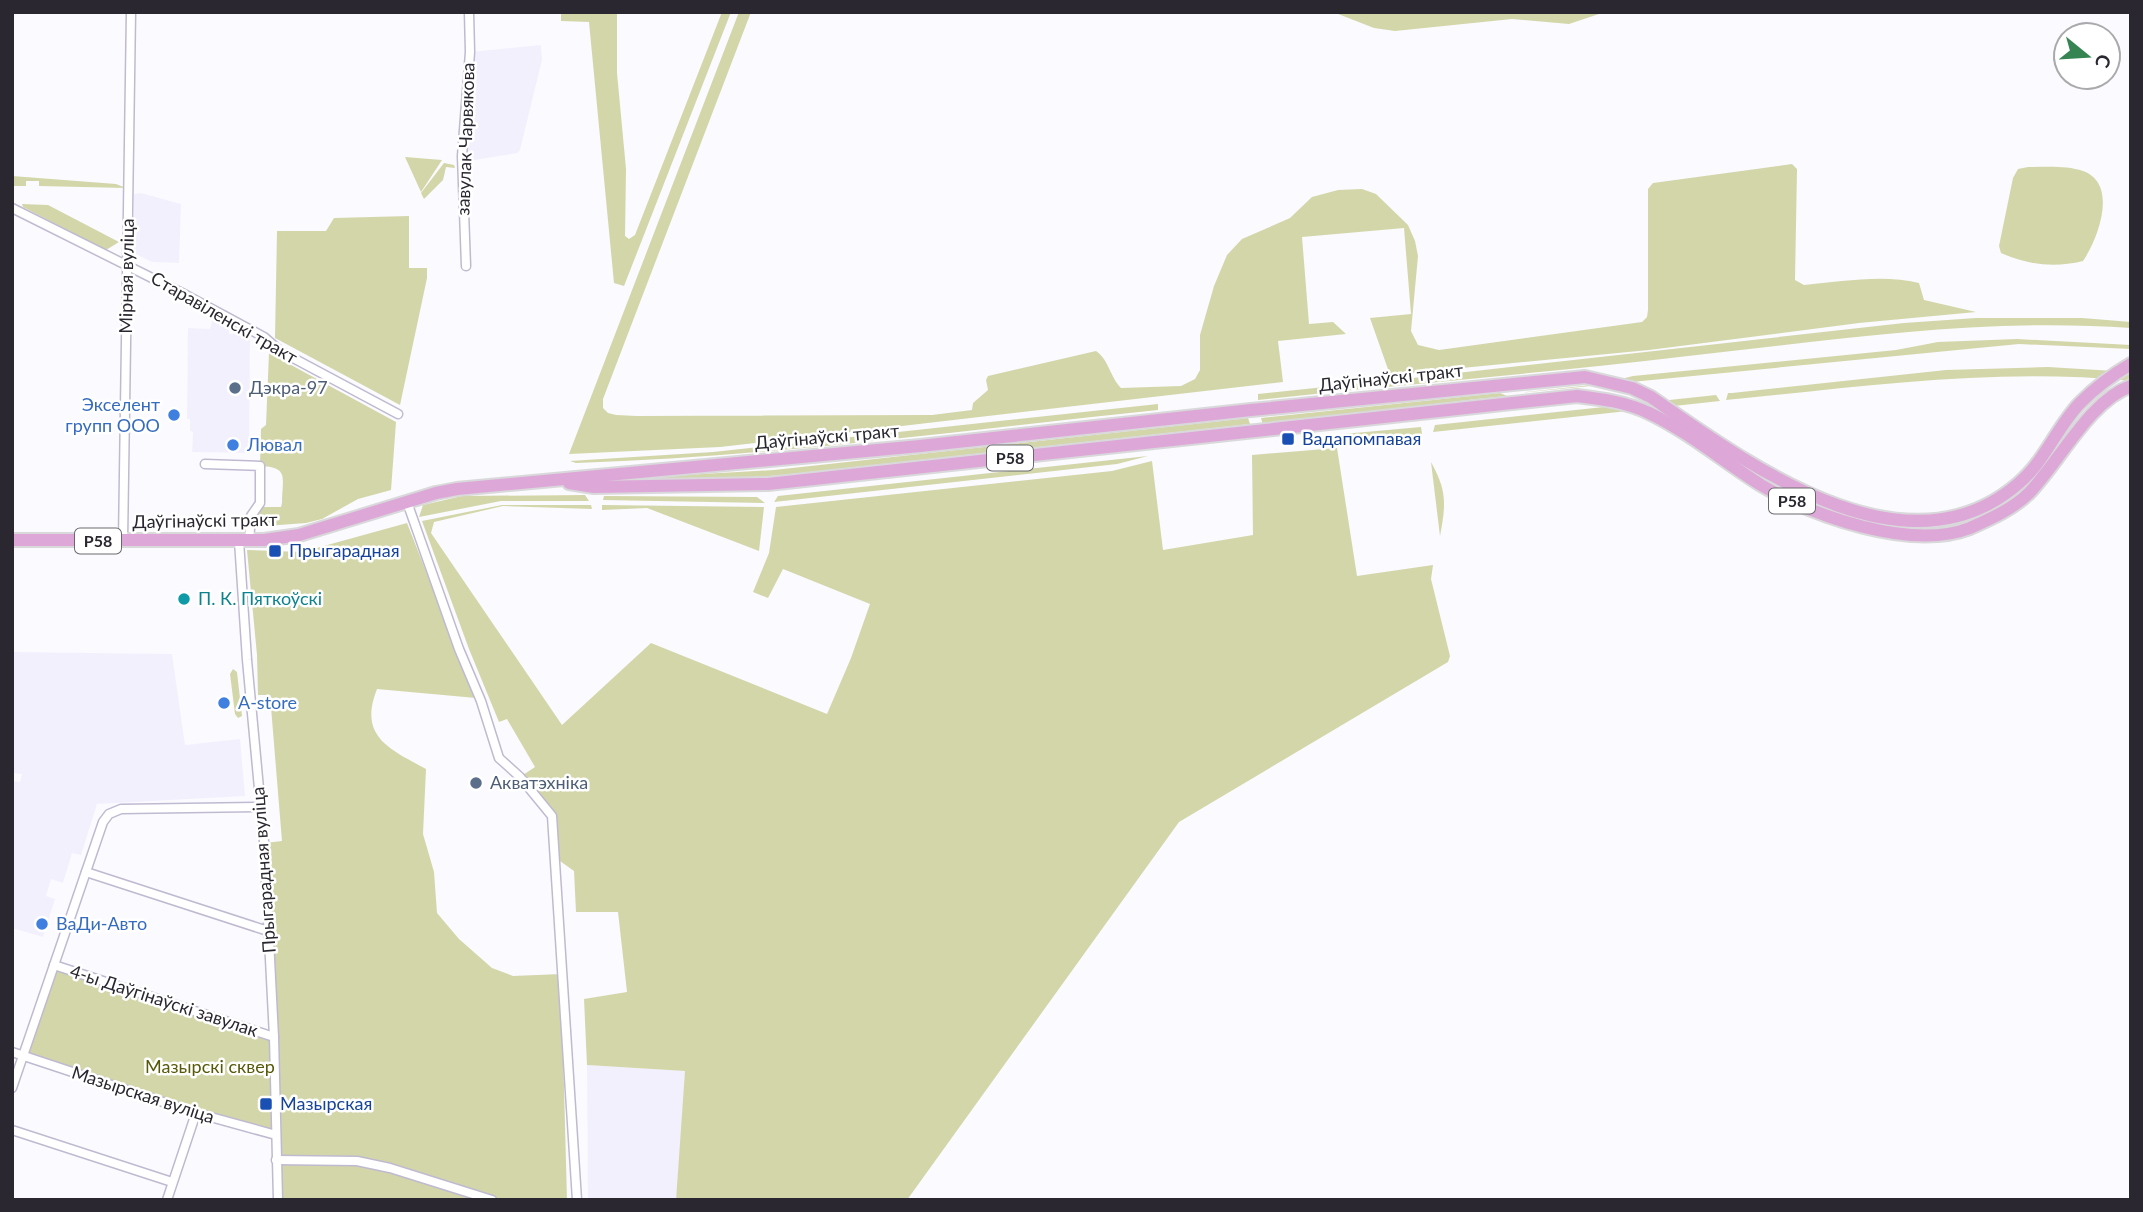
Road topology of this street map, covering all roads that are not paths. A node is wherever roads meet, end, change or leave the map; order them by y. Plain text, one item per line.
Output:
1 (131, 12) edge
2 (470, 12) edge
3 (12, 208) edge
4 (128, 265) junction
5 (466, 266) dead end
6 (2131, 364) edge
7 (1511, 383) junction
8 (2131, 386) edge
9 (1514, 402) junction
10 (398, 414) dead end
11 (205, 464) dead end
12 (560, 481) junction
13 (407, 502) junction
14 (12, 540) edge
15 (123, 541) junction
16 (244, 541) junction
17 (261, 807) junction
18 (86, 872) junction
19 (268, 931) junction
20 (54, 965) junction
21 (274, 1037) junction
22 (12, 1052) edge
23 (23, 1056) junction
24 (12, 1088) edge
25 (196, 1113) junction
26 (12, 1130) edge
27 (275, 1135) junction
28 (276, 1160) junction
29 (172, 1182) junction
30 (576, 1198) edge
31 (167, 1200) edge
32 (278, 1200) edge
33 (492, 1200) edge

1 - 4 street, Мірная вуліца
2 - 5 street, завулак Чарвякова
3 - 4 street, Старавіленскі тракт
4 - 10 street, Старавіленскі тракт
4 - 15 street, Мірная вуліца
6 - 7 main road, Даўгінаўскі тракт / Р58
7 - 9 main road
7 - 12 main road, Даўгінаўскі тракт / Р58
8 - 9 main road, Даўгінаўскі тракт / Р58
9 - 12 main road, Даўгінаўскі тракт / Р58
11 - 16 street, Прыгарадная вуліца
12 - 13 main road, Даўгінаўскі тракт / Р58
13 - 16 main road, Даўгінаўскі тракт / Р58
13 - 30 street
14 - 15 main road, Даўгінаўскі тракт / Р58
15 - 16 main road, Даўгінаўскі тракт / Р58
16 - 17 street, Прыгарадная вуліца
17 - 18 street
17 - 19 street, Прыгарадная вуліца
18 - 19 street
18 - 20 street
19 - 21 street, Прыгарадная вуліца
20 - 21 street, 4-ы Даўгінаўскі завулак
20 - 23 street
21 - 27 street, Прыгарадная вуліца
22 - 23 street, Мазырская вуліца
23 - 24 street
23 - 25 street, Мазырская вуліца
25 - 27 street, Мазырская вуліца
25 - 29 street
26 - 29 street
27 - 28 street, Прыгарадная вуліца
28 - 32 street, Прыгарадная вуліца
28 - 33 street
29 - 31 street

